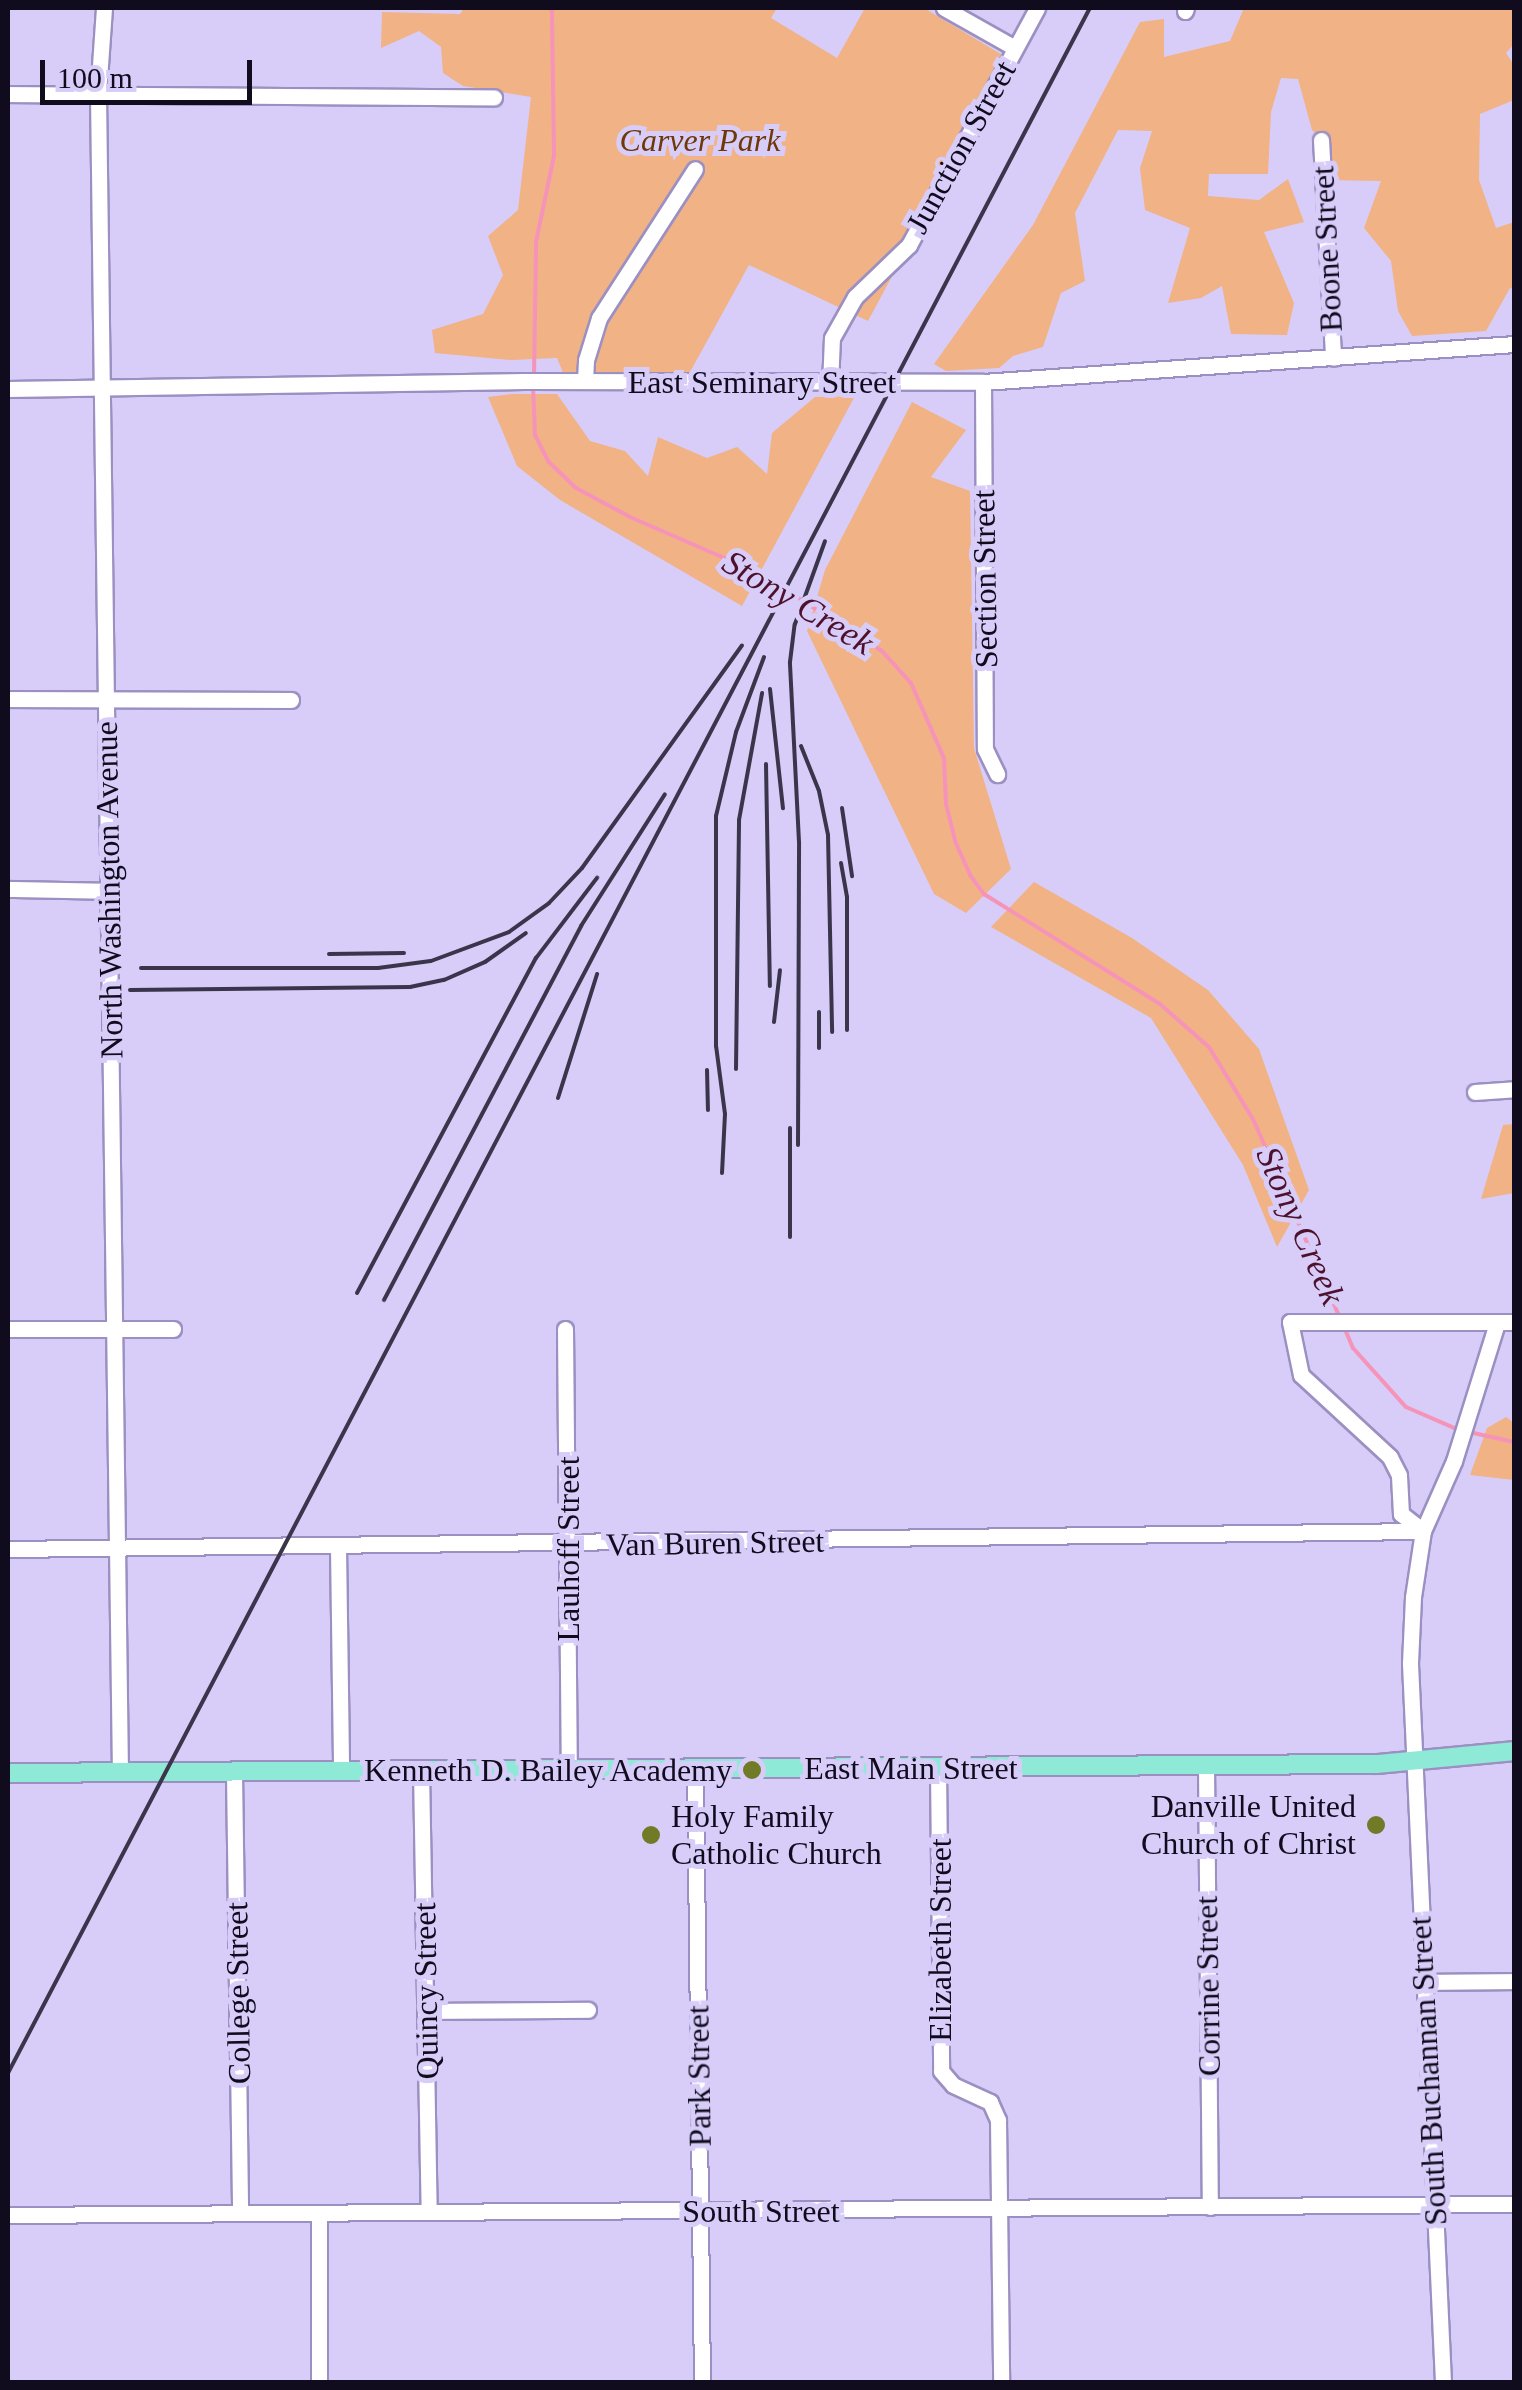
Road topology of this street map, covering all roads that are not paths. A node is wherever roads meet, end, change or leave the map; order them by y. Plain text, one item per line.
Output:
1 (104, 8) edge
2 (944, 8) edge
3 (1037, 8) edge
4 (1015, 48) junction
5 (8, 94) edge
6 (98, 94) junction
7 (494, 97) dead end
8 (1321, 140) dead end
9 (694, 169) dead end
10 (1514, 344) edge
11 (1333, 358) junction
12 (585, 380) junction
13 (984, 382) junction
14 (830, 384) junction
15 (102, 387) junction
16 (8, 389) edge
17 (8, 699) edge
18 (106, 700) junction
19 (291, 700) dead end
20 (997, 774) dead end
21 (8, 889) edge
22 (109, 891) junction
23 (1514, 1089) edge
24 (1475, 1092) dead end
25 (1497, 1322) junction
26 (1514, 1322) edge
27 (114, 1329) junction
28 (566, 1329) dead end
29 (8, 1330) edge
30 (173, 1330) dead end
31 (1423, 1531) junction
32 (568, 1545) junction
33 (338, 1547) junction
34 (8, 1549) edge
35 (114, 1549) junction
36 (1514, 1751) edge
37 (1414, 1760) junction
38 (1206, 1765) junction
39 (938, 1767) junction
40 (696, 1769) junction
41 (421, 1770) junction
42 (569, 1770) junction
43 (120, 1772) junction
44 (234, 1772) junction
45 (341, 1772) junction
46 (8, 1773) edge
47 (1514, 1981) edge
48 (1423, 1982) junction
49 (588, 2010) dead end
50 (426, 2011) junction
51 (1514, 2204) edge
52 (1434, 2206) junction
53 (1210, 2207) junction
54 (1000, 2209) junction
55 (240, 2212) junction
56 (429, 2212) junction
57 (701, 2212) junction
58 (318, 2213) junction
59 (8, 2215) edge
60 (319, 2382) edge
61 (702, 2382) edge
62 (1000, 2382) edge
63 (1443, 2382) edge

1 - 6 street, North Washington Avenue
2 - 4 street
3 - 4 street, Junction Street
4 - 14 street, Junction Street
5 - 6 street
6 - 7 street
6 - 15 street, North Washington Avenue
8 - 11 street, Boone Street
9 - 12 street
10 - 11 street, East Seminary Street
11 - 13 street, East Seminary Street
12 - 14 street, East Seminary Street
12 - 15 street, East Seminary Street
13 - 14 street, East Seminary Street
13 - 20 street, Section Street
15 - 16 street, East Seminary Street
15 - 18 street, North Washington Avenue
17 - 18 street
18 - 19 street
18 - 22 street, North Washington Avenue
21 - 22 street
22 - 27 street, North Washington Avenue
23 - 24 street
25 - 26 street
25 - 31 street, South Buchannan Street
25 - 31 street
27 - 29 street
27 - 30 street
27 - 35 street, North Washington Avenue
28 - 32 street, Lauhoff Street
31 - 32 street, Van Buren Street
31 - 37 street, South Buchannan Street
32 - 33 street, Van Buren Street
32 - 42 street, Lauhoff Street
33 - 35 street, Van Buren Street
33 - 45 street
34 - 35 street, Van Buren Street
35 - 43 street, North Washington Avenue
36 - 37 main road, East Main Street
37 - 38 main road, East Main Street
37 - 48 street, South Buchannan Street
38 - 39 main road, East Main Street
38 - 53 street, Corrine Street
39 - 40 main road, East Main Street
39 - 54 street, Elizabeth Street
40 - 42 main road, East Main Street
40 - 57 street, Park Street
41 - 42 main road, East Main Street
41 - 45 main road, East Main Street
41 - 50 street, Quincy Street
43 - 44 main road, East Main Street
43 - 46 main road, East Main Street
44 - 45 main road, East Main Street
44 - 55 street, College Street
47 - 48 street
48 - 52 street, South Buchannan Street
49 - 50 street
50 - 56 street, Quincy Street
51 - 52 street, South Street
52 - 53 street, South Street
52 - 63 street, South Buchannan Street
53 - 54 street, South Street
54 - 57 street, South Street
54 - 62 street, Elizabeth Street
55 - 58 street, South Street
55 - 59 street, South Street
56 - 57 street, South Street
56 - 58 street, South Street
57 - 61 street, Park Street
58 - 60 street

